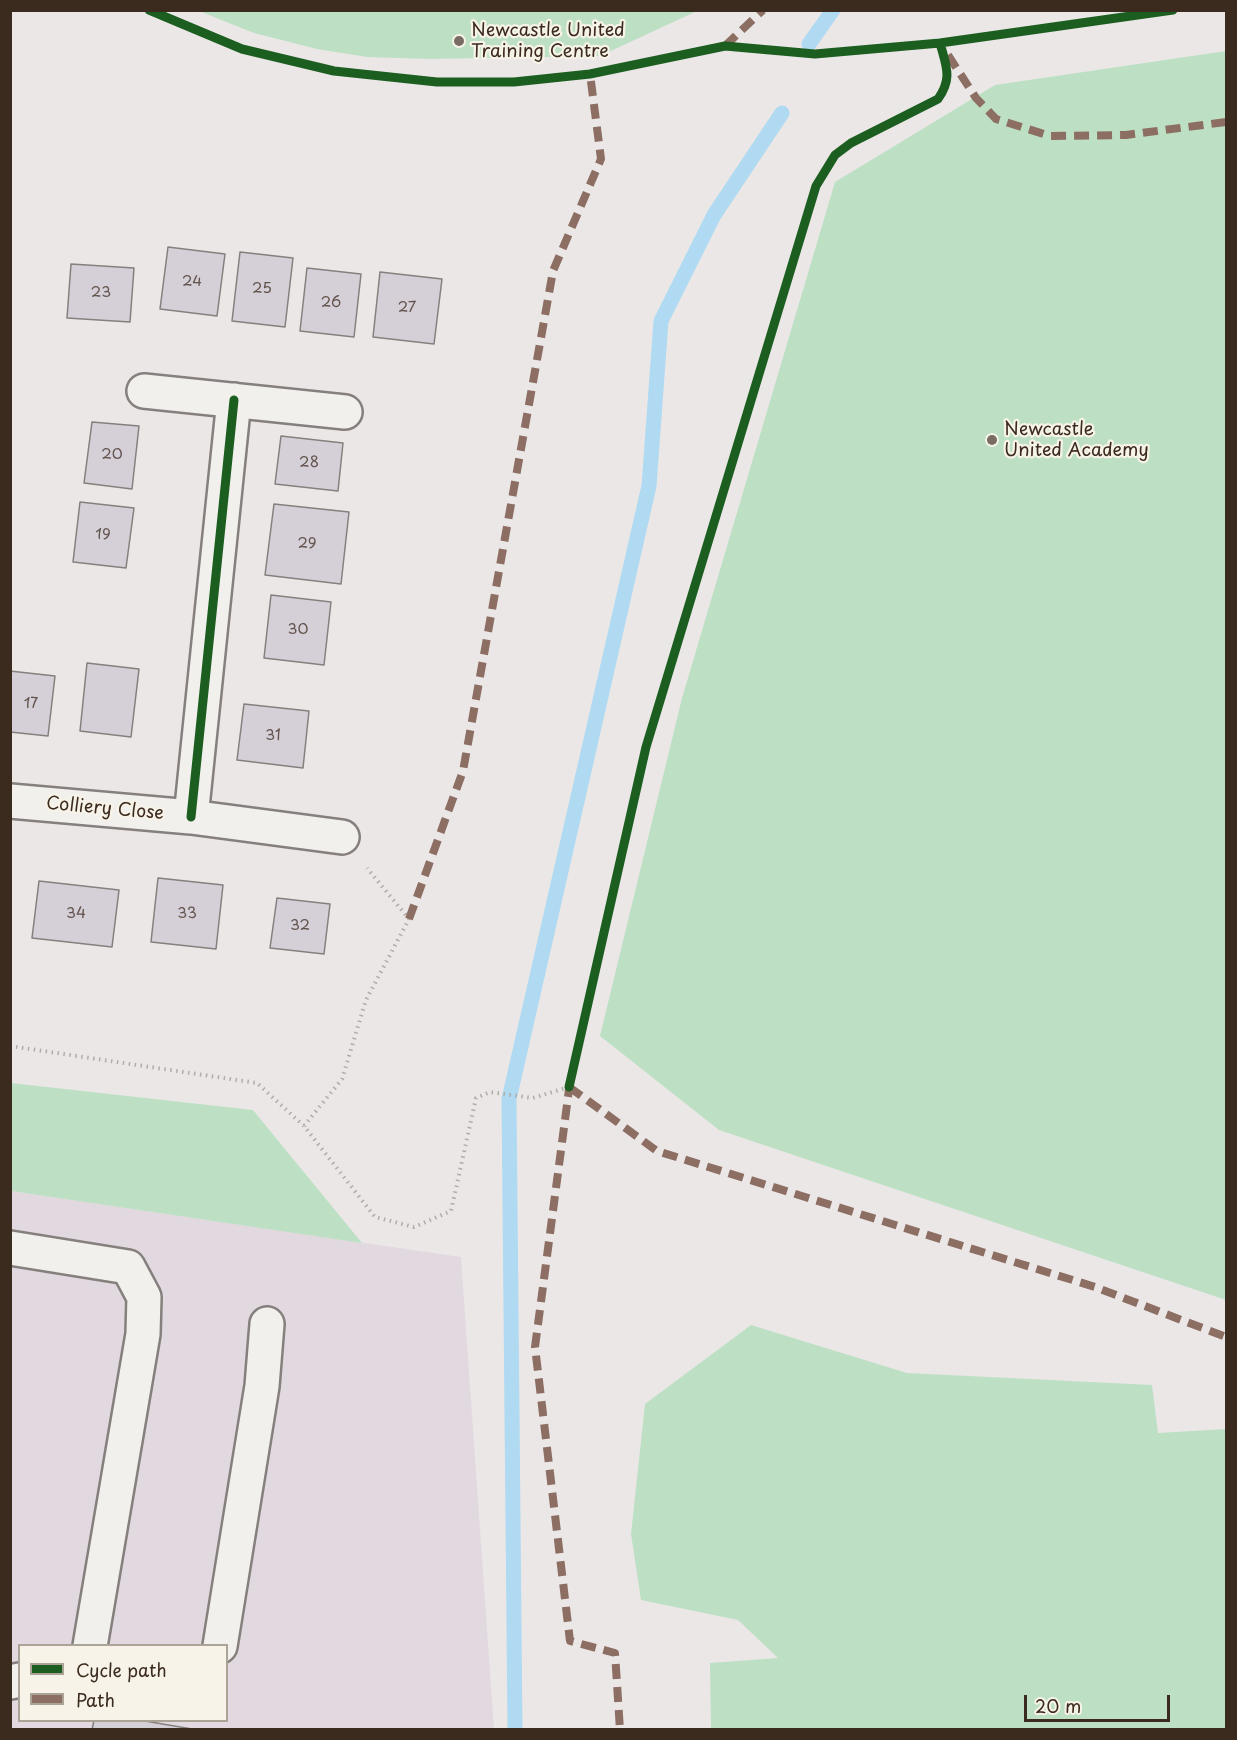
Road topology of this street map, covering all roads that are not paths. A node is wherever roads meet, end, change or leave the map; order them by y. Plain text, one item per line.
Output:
1 (144, 391) dead end
2 (234, 400) junction
3 (345, 412) dead end
4 (10, 801) edge
5 (191, 817) junction
6 (342, 837) road end
7 (10, 1248) edge
8 (267, 1324) dead end
9 (90, 1644) edge
10 (220, 1644) edge

1 - 2 street
2 - 3 street
2 - 5 street
4 - 5 street, Colliery Close
5 - 6 street, Colliery Close
7 - 9 street
8 - 10 street

